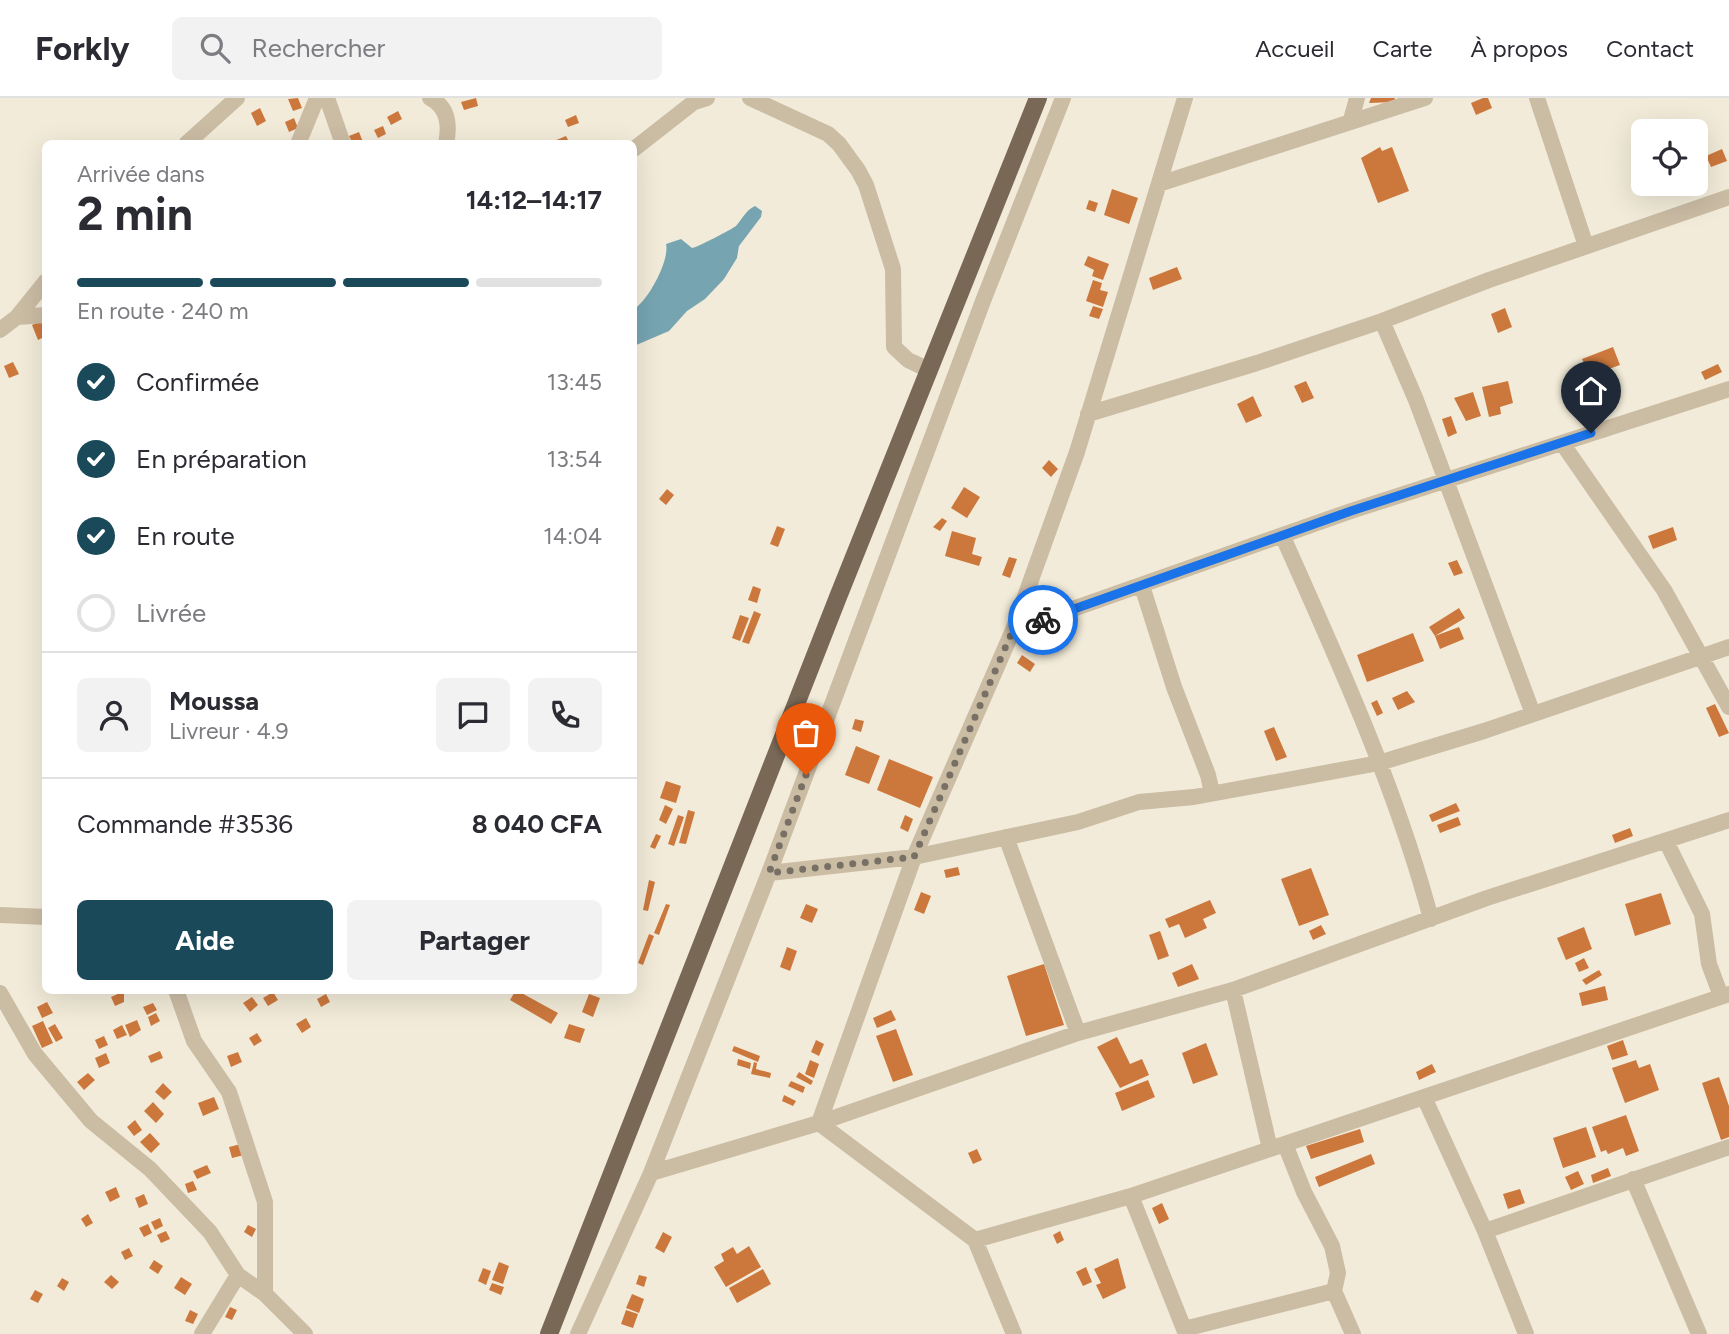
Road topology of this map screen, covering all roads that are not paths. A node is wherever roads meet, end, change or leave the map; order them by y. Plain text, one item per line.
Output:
1 (237, 98) edge
2 (317, 98) edge
3 (327, 98) edge
4 (430, 98) edge
5 (707, 98) edge
6 (750, 98) edge
7 (1038, 98) edge
8 (1063, 98) edge
9 (1185, 98) edge
10 (1357, 98) edge
11 (1425, 98) edge
12 (1537, 98) edge
13 (1351, 120) junction
14 (190, 140) edge
15 (300, 140) edge
16 (342, 140) edge
17 (446, 140) edge
18 (637, 147) edge
19 (1159, 184) junction
20 (1729, 197) edge
21 (1586, 246) junction
22 (42, 286) edge
23 (42, 314) edge
24 (17, 317) junction
25 (1382, 321) junction
26 (0, 330) edge
27 (929, 370) junction
28 (1729, 390) edge
29 (1088, 414) junction
30 (1562, 443) junction
31 (1445, 480) junction
32 (1283, 537) junction
33 (1142, 586) junction
34 (1013, 630) junction
35 (1729, 647) edge
36 (1700, 657) junction
37 (1729, 707) edge
38 (1533, 713) junction
39 (1379, 763) junction
40 (1212, 793) junction
41 (1729, 820) edge
42 (1006, 837) junction
43 (1666, 841) junction
44 (914, 857) junction
45 (769, 873) junction
46 (0, 915) edge
47 (42, 917) edge
48 (1431, 919) junction
49 (1233, 990) junction
50 (0, 993) edge
51 (177, 994) edge
52 (1725, 995) edge
53 (1078, 1033) junction
54 (1424, 1097) junction
55 (818, 1123) junction
56 (1278, 1146) junction
57 (1729, 1147) edge
58 (651, 1173) junction
59 (1633, 1179) junction
60 (1131, 1196) junction
61 (1485, 1231) junction
62 (975, 1240) junction
63 (238, 1275) junction
64 (1334, 1292) junction
65 (265, 1294) junction
66 (1185, 1331) edge
67 (201, 1334) edge
68 (305, 1334) edge
69 (549, 1334) edge
70 (578, 1334) edge
71 (1014, 1334) edge
72 (1353, 1334) edge
73 (1526, 1334) edge
74 (1699, 1334) edge

1 - 14 street
2 - 15 street
3 - 16 street
4 - 17 street
5 - 18 street
6 - 27 street
7 - 27 main road
8 - 45 street
9 - 19 street
10 - 13 street
11 - 13 street
12 - 21 street
13 - 19 street
19 - 29 street
20 - 21 street
21 - 25 street
22 - 24 street
23 - 24 street
24 - 26 street
25 - 29 street
25 - 31 street
27 - 69 main road
28 - 30 street
29 - 34 street
30 - 31 street
30 - 36 street
31 - 32 street
31 - 38 street
32 - 33 street
32 - 39 street
33 - 34 street
33 - 40 street
34 - 44 street
35 - 36 street
36 - 37 street
36 - 38 street
38 - 39 street
39 - 40 street
39 - 48 street
40 - 42 street
41 - 43 street
42 - 44 street
42 - 53 street
43 - 48 street
43 - 52 street
44 - 45 street
44 - 55 street
45 - 58 street
46 - 47 street
48 - 49 street
49 - 53 street
49 - 56 street
50 - 63 street
51 - 65 street
52 - 54 street
53 - 55 street
54 - 56 street
54 - 61 street
55 - 58 street
55 - 62 street
56 - 60 street
56 - 64 street
57 - 59 street
58 - 70 street
59 - 61 street
59 - 74 street
60 - 62 street
60 - 66 street
61 - 73 street
62 - 71 street
63 - 65 street
63 - 67 street
64 - 66 street
64 - 72 street
65 - 68 street

